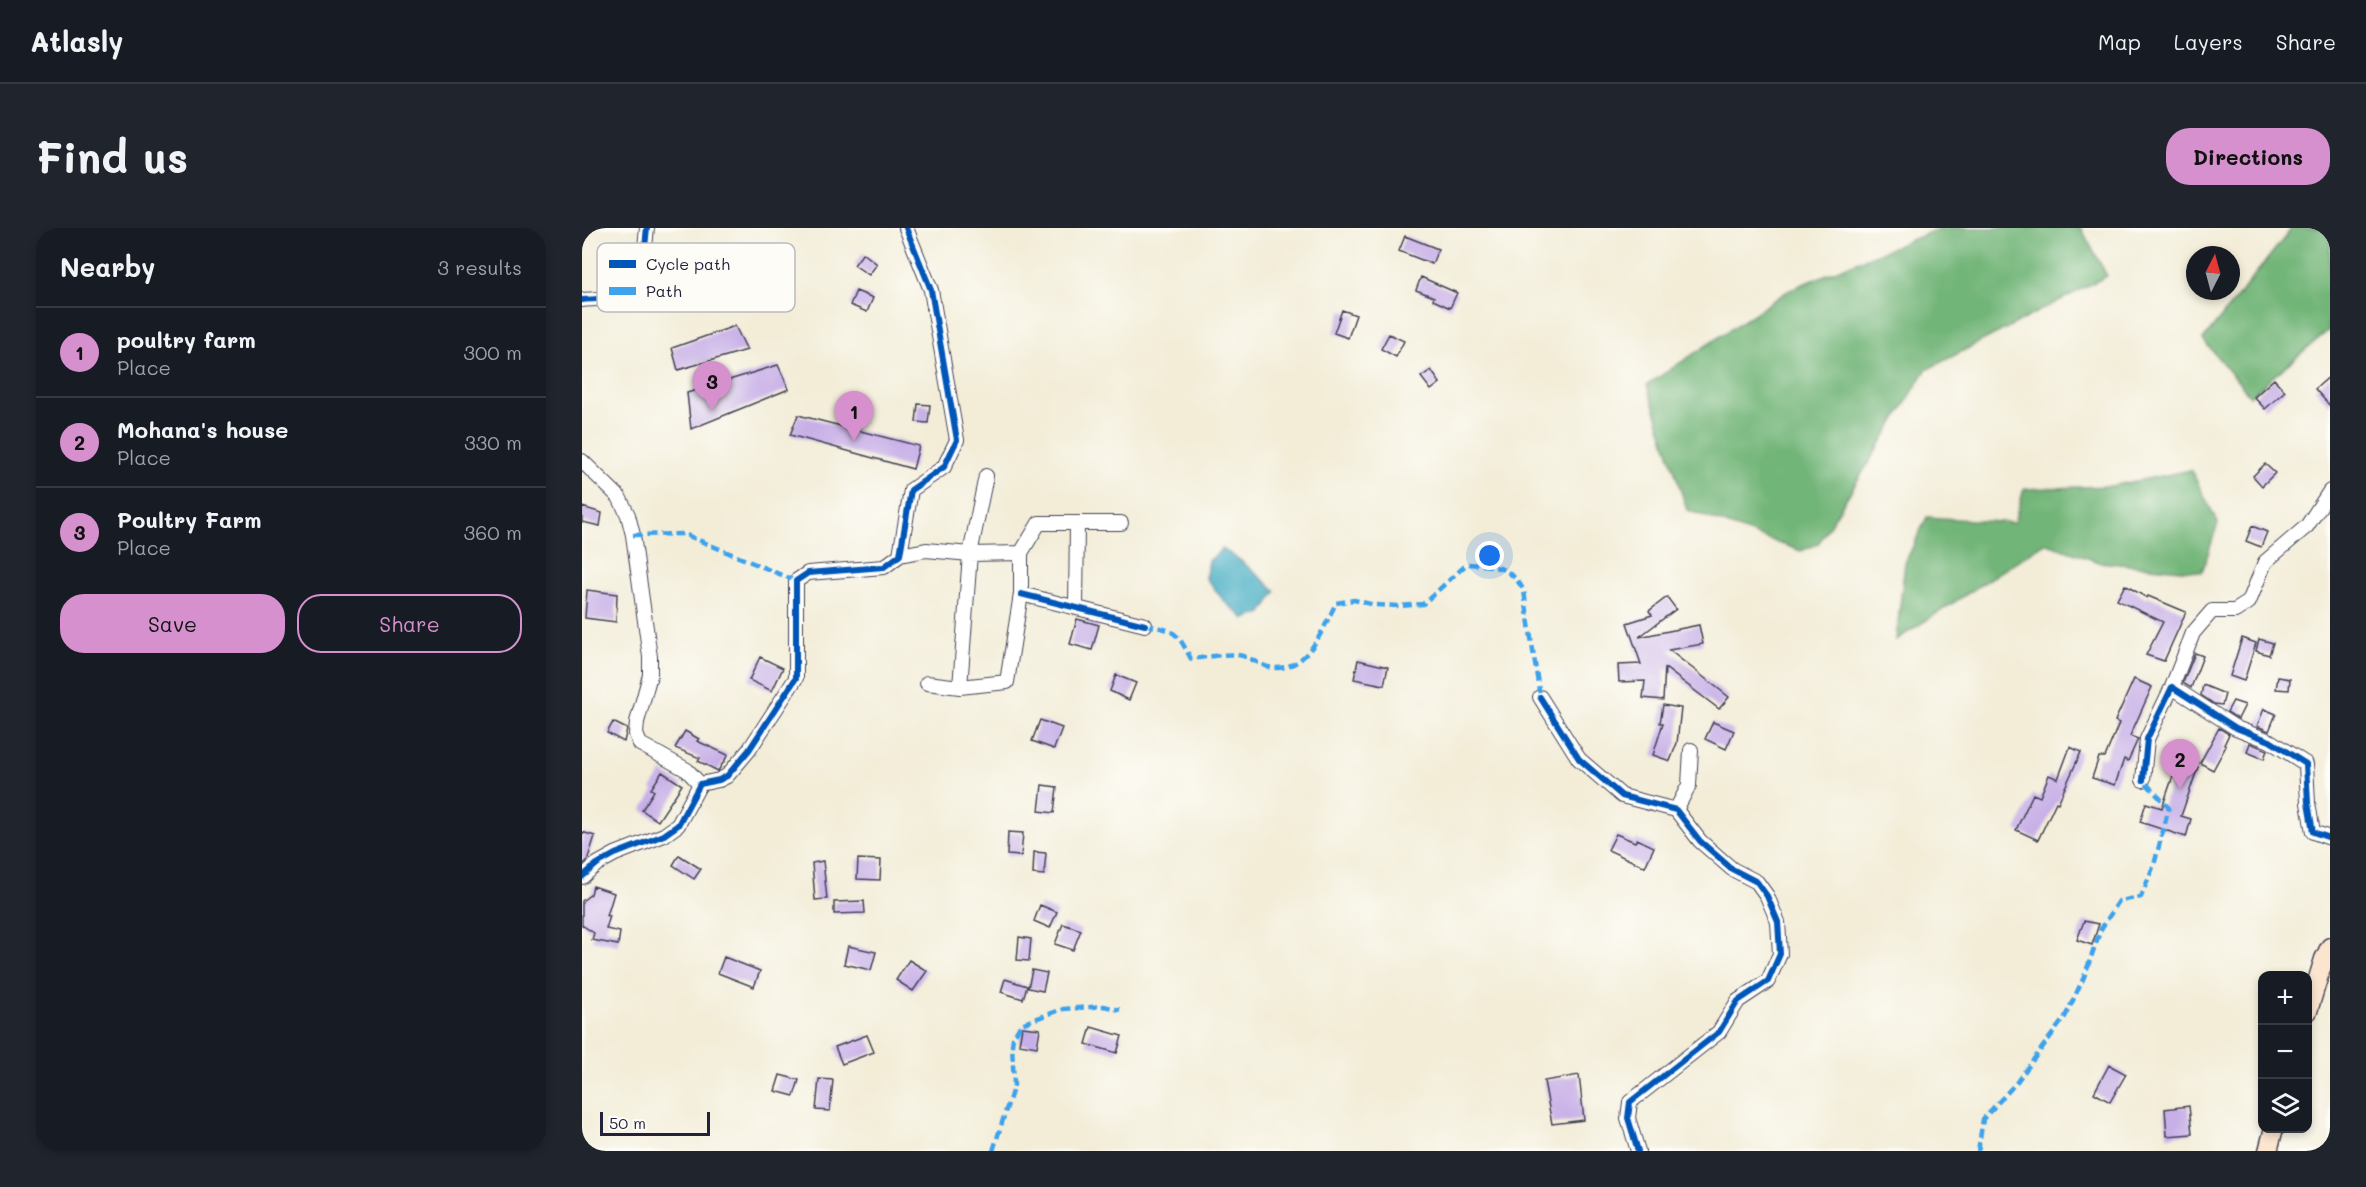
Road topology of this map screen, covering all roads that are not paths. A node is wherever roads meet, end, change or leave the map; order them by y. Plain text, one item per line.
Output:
1 (648, 228) edge
2 (906, 228) edge
3 (646, 243) edge
4 (597, 299) edge
5 (582, 300) edge
6 (582, 461) edge
7 (986, 476) dead end
8 (2330, 491) edge
9 (1077, 523) junction
10 (1121, 524) dead end
11 (1021, 553) junction
12 (970, 554) junction
13 (900, 555) junction
14 (1021, 594) junction
15 (1076, 607) junction
16 (1146, 625) dead end
17 (927, 683) dead end
18 (960, 687) junction
19 (2172, 687) junction
20 (1540, 697) dead end
21 (1691, 750) dead end
22 (2143, 780) dead end
23 (700, 784) junction
24 (1676, 810) junction
25 (2330, 838) edge
26 (582, 877) edge
27 (2330, 947) edge
28 (2312, 996) edge
29 (2273, 1133) edge
30 (1638, 1151) edge
31 (2268, 1151) edge

1 - 3 street
2 - 13 street
4 - 5 street
6 - 23 street
7 - 12 street
8 - 19 street
9 - 10 street
9 - 11 street
9 - 15 street
11 - 12 street
11 - 14 street
12 - 13 street
12 - 18 street
13 - 23 street
14 - 15 street
14 - 18 street
15 - 16 street
17 - 18 street
19 - 22 street
19 - 25 street
20 - 24 street
21 - 24 street
23 - 26 street
24 - 30 street
27 - 28 main road
29 - 31 main road

